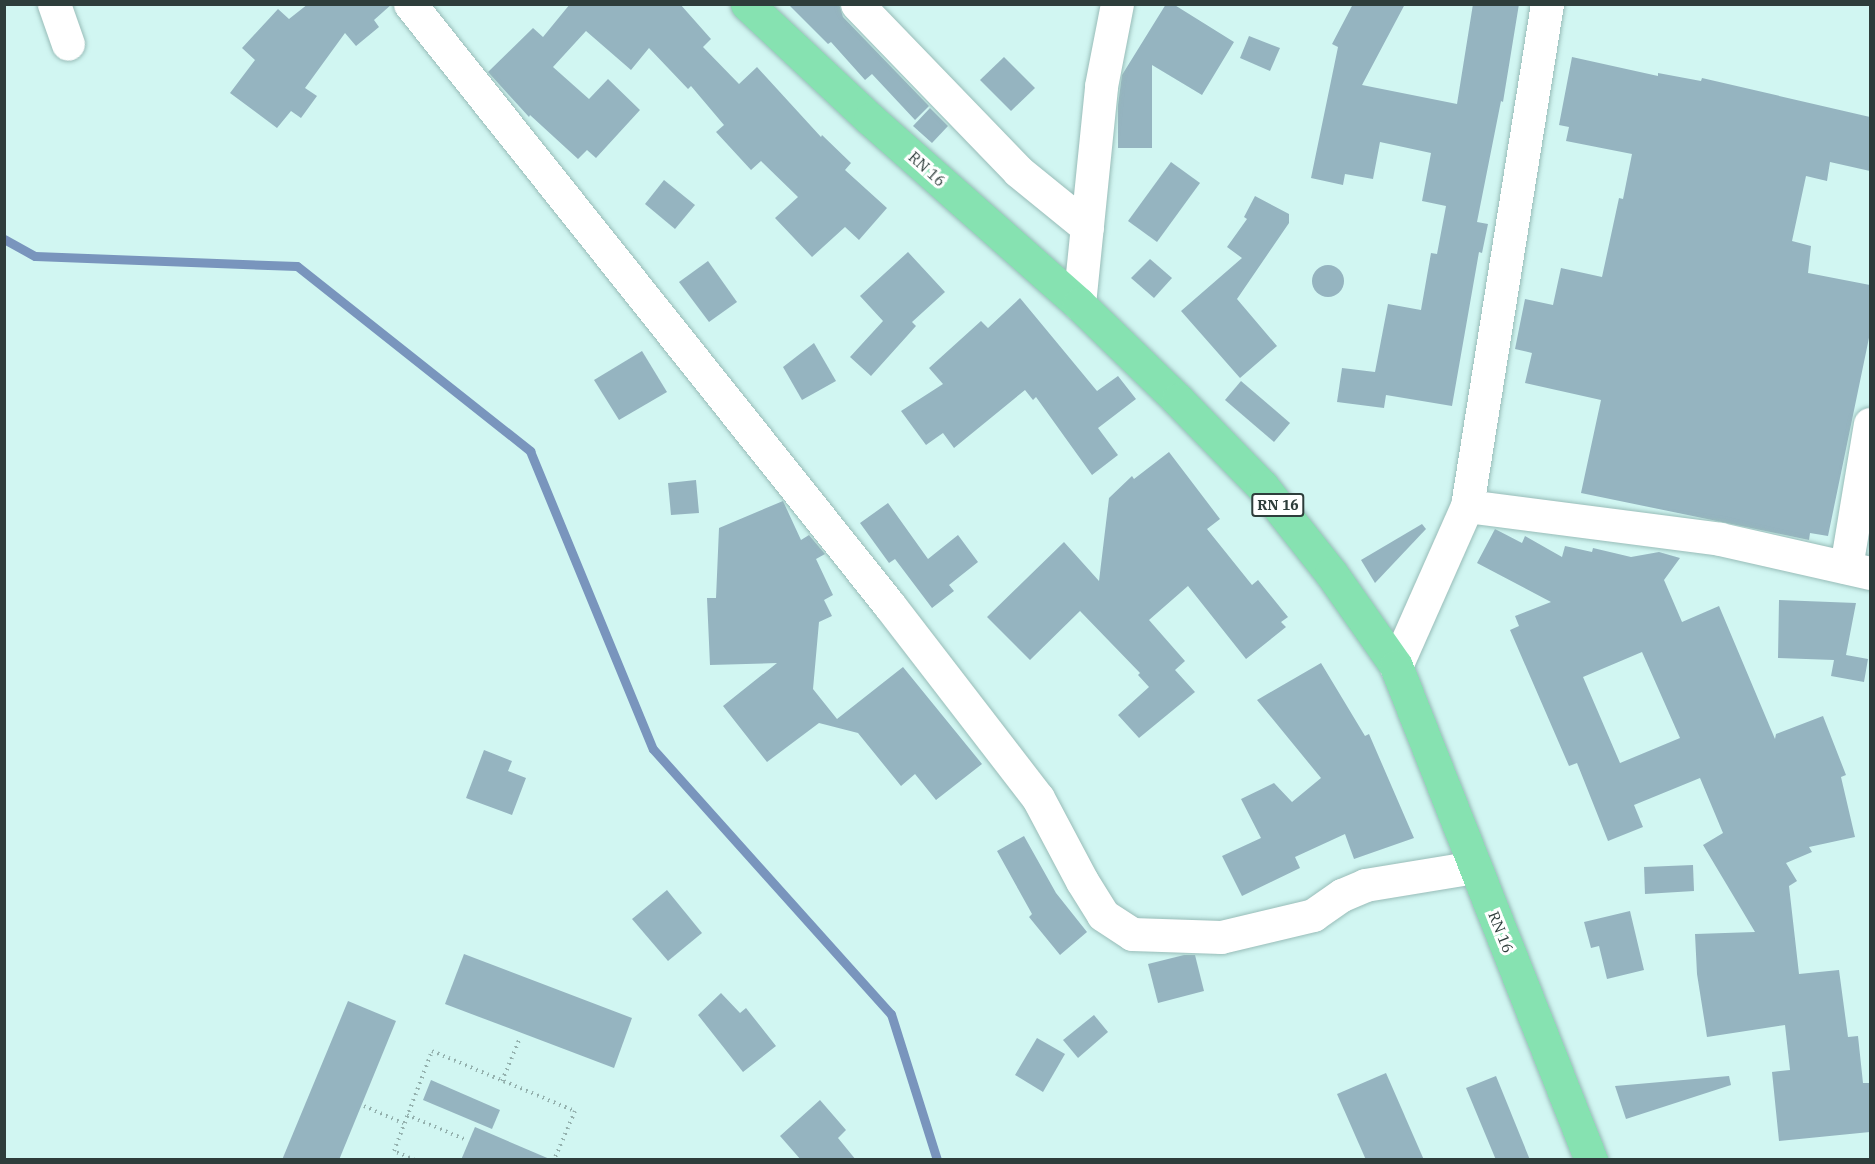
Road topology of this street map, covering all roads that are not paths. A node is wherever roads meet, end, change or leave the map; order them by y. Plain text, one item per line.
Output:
1 (54, 4) edge
2 (410, 4) edge
3 (747, 4) edge
4 (857, 4) edge
5 (1117, 4) edge
6 (1547, 4) edge
7 (68, 44) dead end
8 (1087, 227) junction
9 (1079, 304) junction
10 (1870, 424) edge
11 (1467, 506) junction
12 (1858, 570) edge
13 (1396, 666) junction
14 (1475, 867) junction
15 (1591, 1160) edge

1 - 7 street
2 - 14 street
3 - 9 main road, RN 16 / RN 16
4 - 8 street
5 - 8 street
6 - 11 street
8 - 9 street
9 - 13 main road, RN 16 / RN 16
10 - 12 street
11 - 12 street
11 - 13 street
13 - 14 main road, RN 16 / RN 16
14 - 15 main road, RN 16 / RN 16

